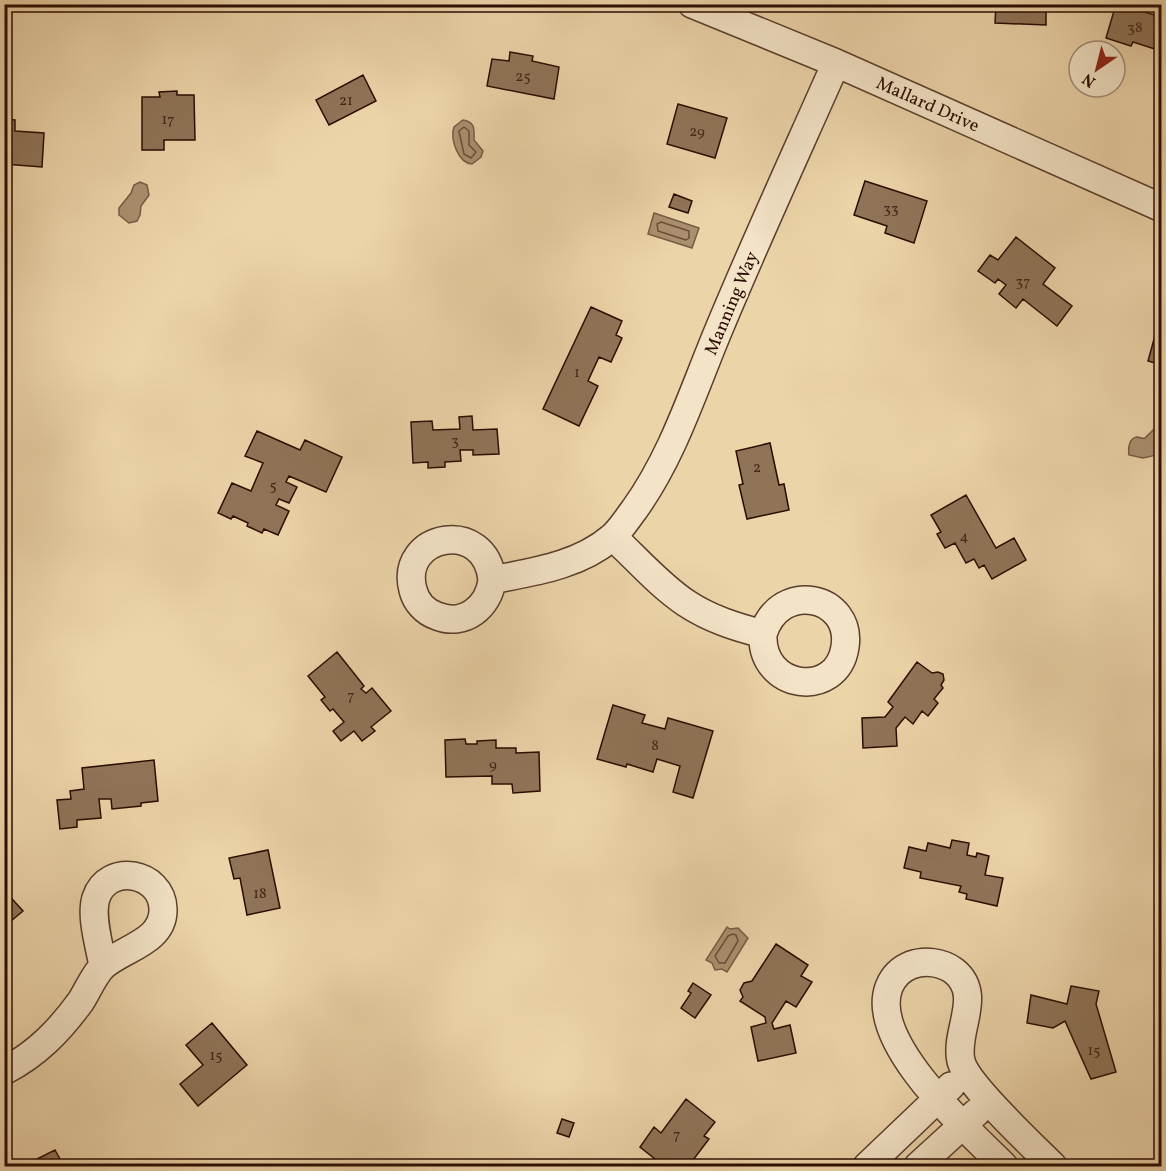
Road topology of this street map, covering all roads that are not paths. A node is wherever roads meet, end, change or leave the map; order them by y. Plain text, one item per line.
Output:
1 (692, 4) edge
2 (836, 63) junction
3 (1161, 208) edge
4 (613, 537) junction
5 (492, 580) dead end
6 (763, 634) dead end
7 (103, 966) dead end
8 (4, 1071) edge
9 (965, 1073) junction
10 (938, 1098) junction
11 (990, 1101) junction
12 (963, 1125) junction
13 (867, 1167) edge
14 (918, 1167) edge
15 (1004, 1167) edge
16 (1053, 1167) edge

1 - 2 street, Mallard Drive
2 - 3 street, Mallard Drive
2 - 4 street, Manning Way
4 - 5 street, Manning Way
4 - 6 street
7 - 8 street
9 - 10 street
9 - 10 street
9 - 11 street
10 - 12 street
10 - 13 street
11 - 12 street
11 - 16 street
12 - 14 street
12 - 15 street

